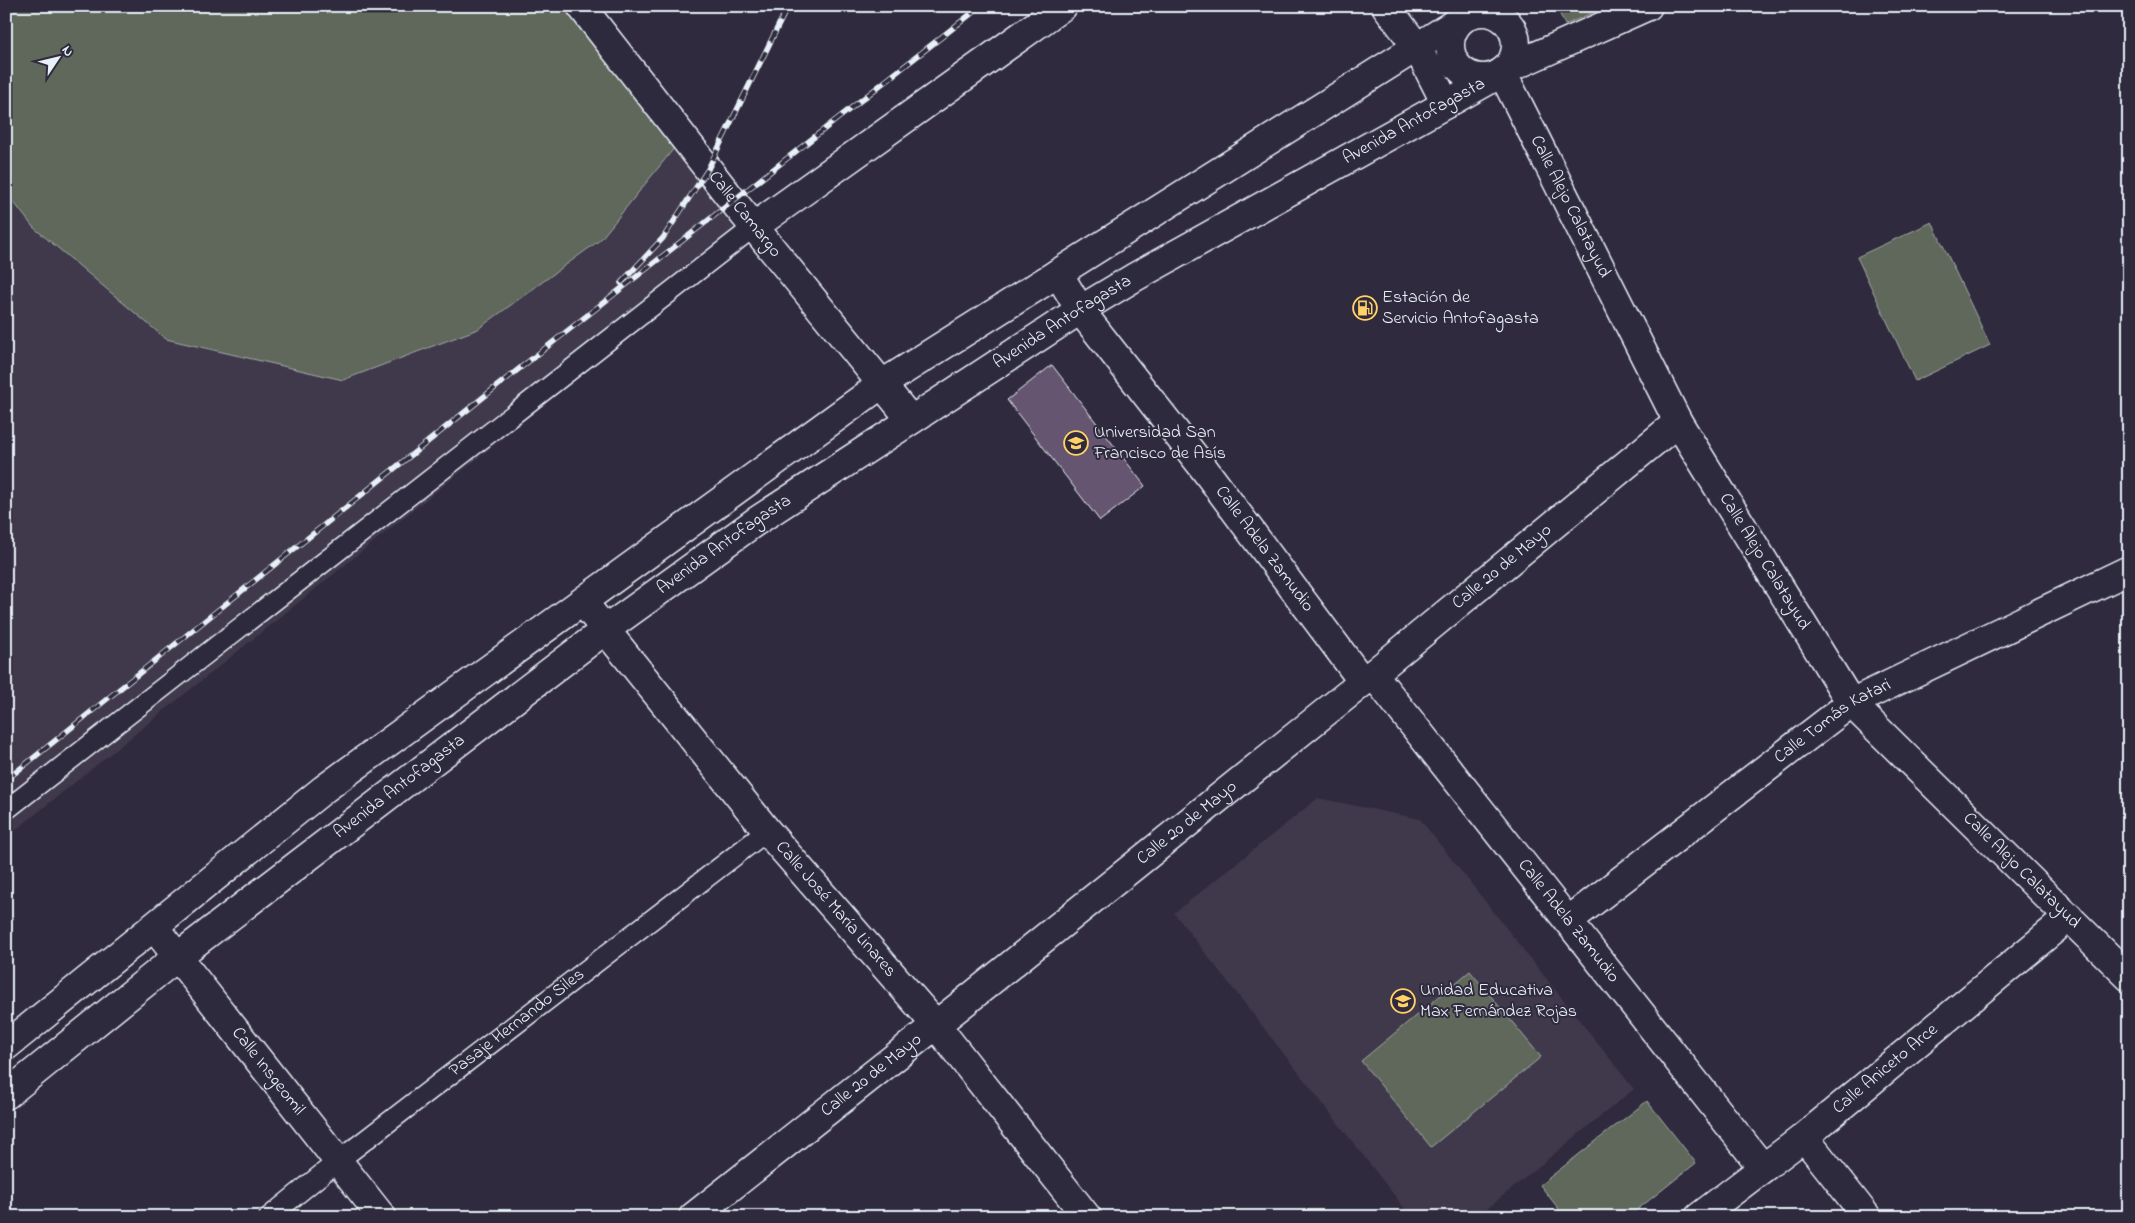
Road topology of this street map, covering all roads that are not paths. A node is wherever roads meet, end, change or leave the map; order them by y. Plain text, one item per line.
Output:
1 (581, 6) edge
2 (1063, 6) edge
3 (1386, 6) edge
4 (1648, 6) edge
5 (1473, 13) edge
6 (1417, 47) junction
7 (1502, 72) junction
8 (1446, 104) junction
9 (755, 226) junction
10 (1058, 273) junction
11 (1080, 310) junction
12 (882, 384) junction
13 (911, 420) junction
14 (1678, 422) junction
15 (2129, 570) edge
16 (583, 602) junction
17 (605, 630) junction
18 (1368, 678) junction
19 (1851, 703) junction
20 (6, 810) edge
21 (767, 831) junction
22 (2069, 917) junction
23 (1568, 921) junction
24 (154, 926) junction
25 (177, 957) junction
26 (2129, 977) edge
27 (936, 1025) junction
28 (6, 1046) edge
29 (6, 1095) edge
30 (1804, 1137) junction
31 (338, 1161) junction
32 (1763, 1168) junction
33 (269, 1217) edge
34 (382, 1217) edge
35 (693, 1217) edge
36 (1087, 1217) edge
37 (1699, 1217) edge
38 (1866, 1217) edge

1 - 9 main road, Calle Camargo
2 - 9 main road
3 - 6 main road
4 - 7 main road, Avenida Antofagasta
5 - 6 main road, Avenida Antofagasta
5 - 7 main road
5 - 7 main road
6 - 8 main road
6 - 10 main road, Avenida Antofagasta
7 - 8 main road, Avenida Antofagasta
7 - 14 main road, Calle Alejo Calatayud
8 - 11 main road, Avenida Antofagasta
9 - 12 main road, Calle Camargo
9 - 20 lane
10 - 11 main road, Calle Adela Zamudio
10 - 12 main road, Avenida Antofagasta
11 - 13 main road, Avenida Antofagasta
11 - 18 main road, Calle Adela Zamudio
12 - 13 main road, Calle Camargo
12 - 16 main road, Avenida Antofagasta
13 - 17 main road, Avenida Antofagasta
14 - 18 main road, Calle 20 de Mayo
14 - 19 main road, Calle Alejo Calatayud
15 - 19 main road, Calle Tomás Katari
16 - 17 main road, Calle José María Linares
16 - 24 main road, Avenida Antofagasta
17 - 21 main road, Calle José María Linares
17 - 25 main road, Avenida Antofagasta
18 - 23 main road, Calle Adela Zamudio
18 - 27 main road, Calle 20 de Mayo
19 - 22 main road, Calle Alejo Calatayud
19 - 23 main road, Calle Tomás Katari
21 - 27 main road, Calle José María Linares
21 - 31 lane, Pasaje Hernando Siles
22 - 26 main road, Calle Alejo Calatayud
22 - 30 main road, Calle Aniceto Arce
23 - 32 main road, Calle Adela Zamudio
24 - 25 main road, Calle Insgeomil
24 - 28 main road, Avenida Antofagasta
25 - 29 main road, Avenida Antofagasta
25 - 31 main road, Calle Insgeomil
27 - 35 main road, Calle 20 de Mayo
27 - 36 main road, Calle José María Linares
30 - 32 main road, Calle Aniceto Arce
30 - 38 main road
31 - 33 lane, Pasaje Hernando Siles
31 - 34 main road, Calle Insgeomil
32 - 37 main road, Calle Aniceto Arce

